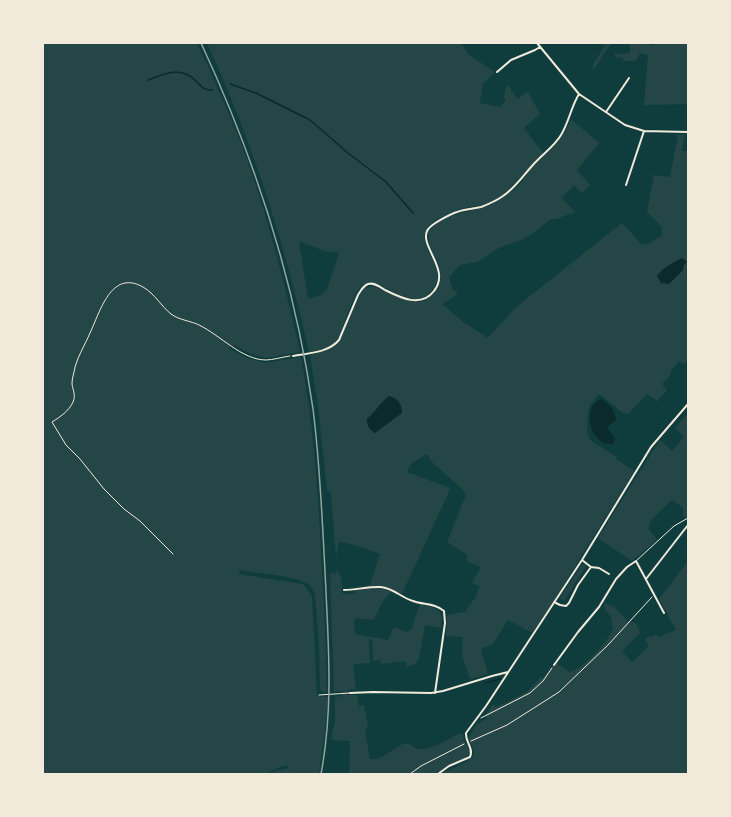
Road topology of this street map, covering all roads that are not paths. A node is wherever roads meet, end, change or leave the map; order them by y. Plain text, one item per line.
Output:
1 (537, 43) edge
2 (542, 43) edge
3 (540, 47) junction
4 (497, 72) dead end
5 (629, 78) dead end
6 (579, 94) junction
7 (606, 112) junction
8 (644, 131) junction
9 (688, 132) edge
10 (626, 185) dead end
11 (293, 356) road end
12 (688, 404) edge
13 (688, 518) edge
14 (688, 525) edge
15 (582, 560) junction
16 (636, 561) junction
17 (591, 567) junction
18 (609, 574) dead end
19 (646, 579) junction
20 (344, 590) dead end
21 (554, 602) junction
22 (664, 613) dead end
23 (554, 665) road end
24 (509, 672) junction
25 (350, 693) joint
26 (435, 693) junction
27 (319, 695) dead end
28 (438, 774) edge

1 - 3 street
2 - 3 street
3 - 4 street
3 - 6 street
5 - 7 street
6 - 7 street
6 - 11 street
7 - 8 street
8 - 9 street
8 - 10 street
12 - 15 street
13 - 16 lane
14 - 19 street
15 - 17 street
15 - 21 street
16 - 19 street
16 - 23 street
17 - 18 street
17 - 21 street
19 - 22 street
20 - 26 street
21 - 24 street
24 - 26 street
24 - 28 street
25 - 26 street
25 - 27 lane

